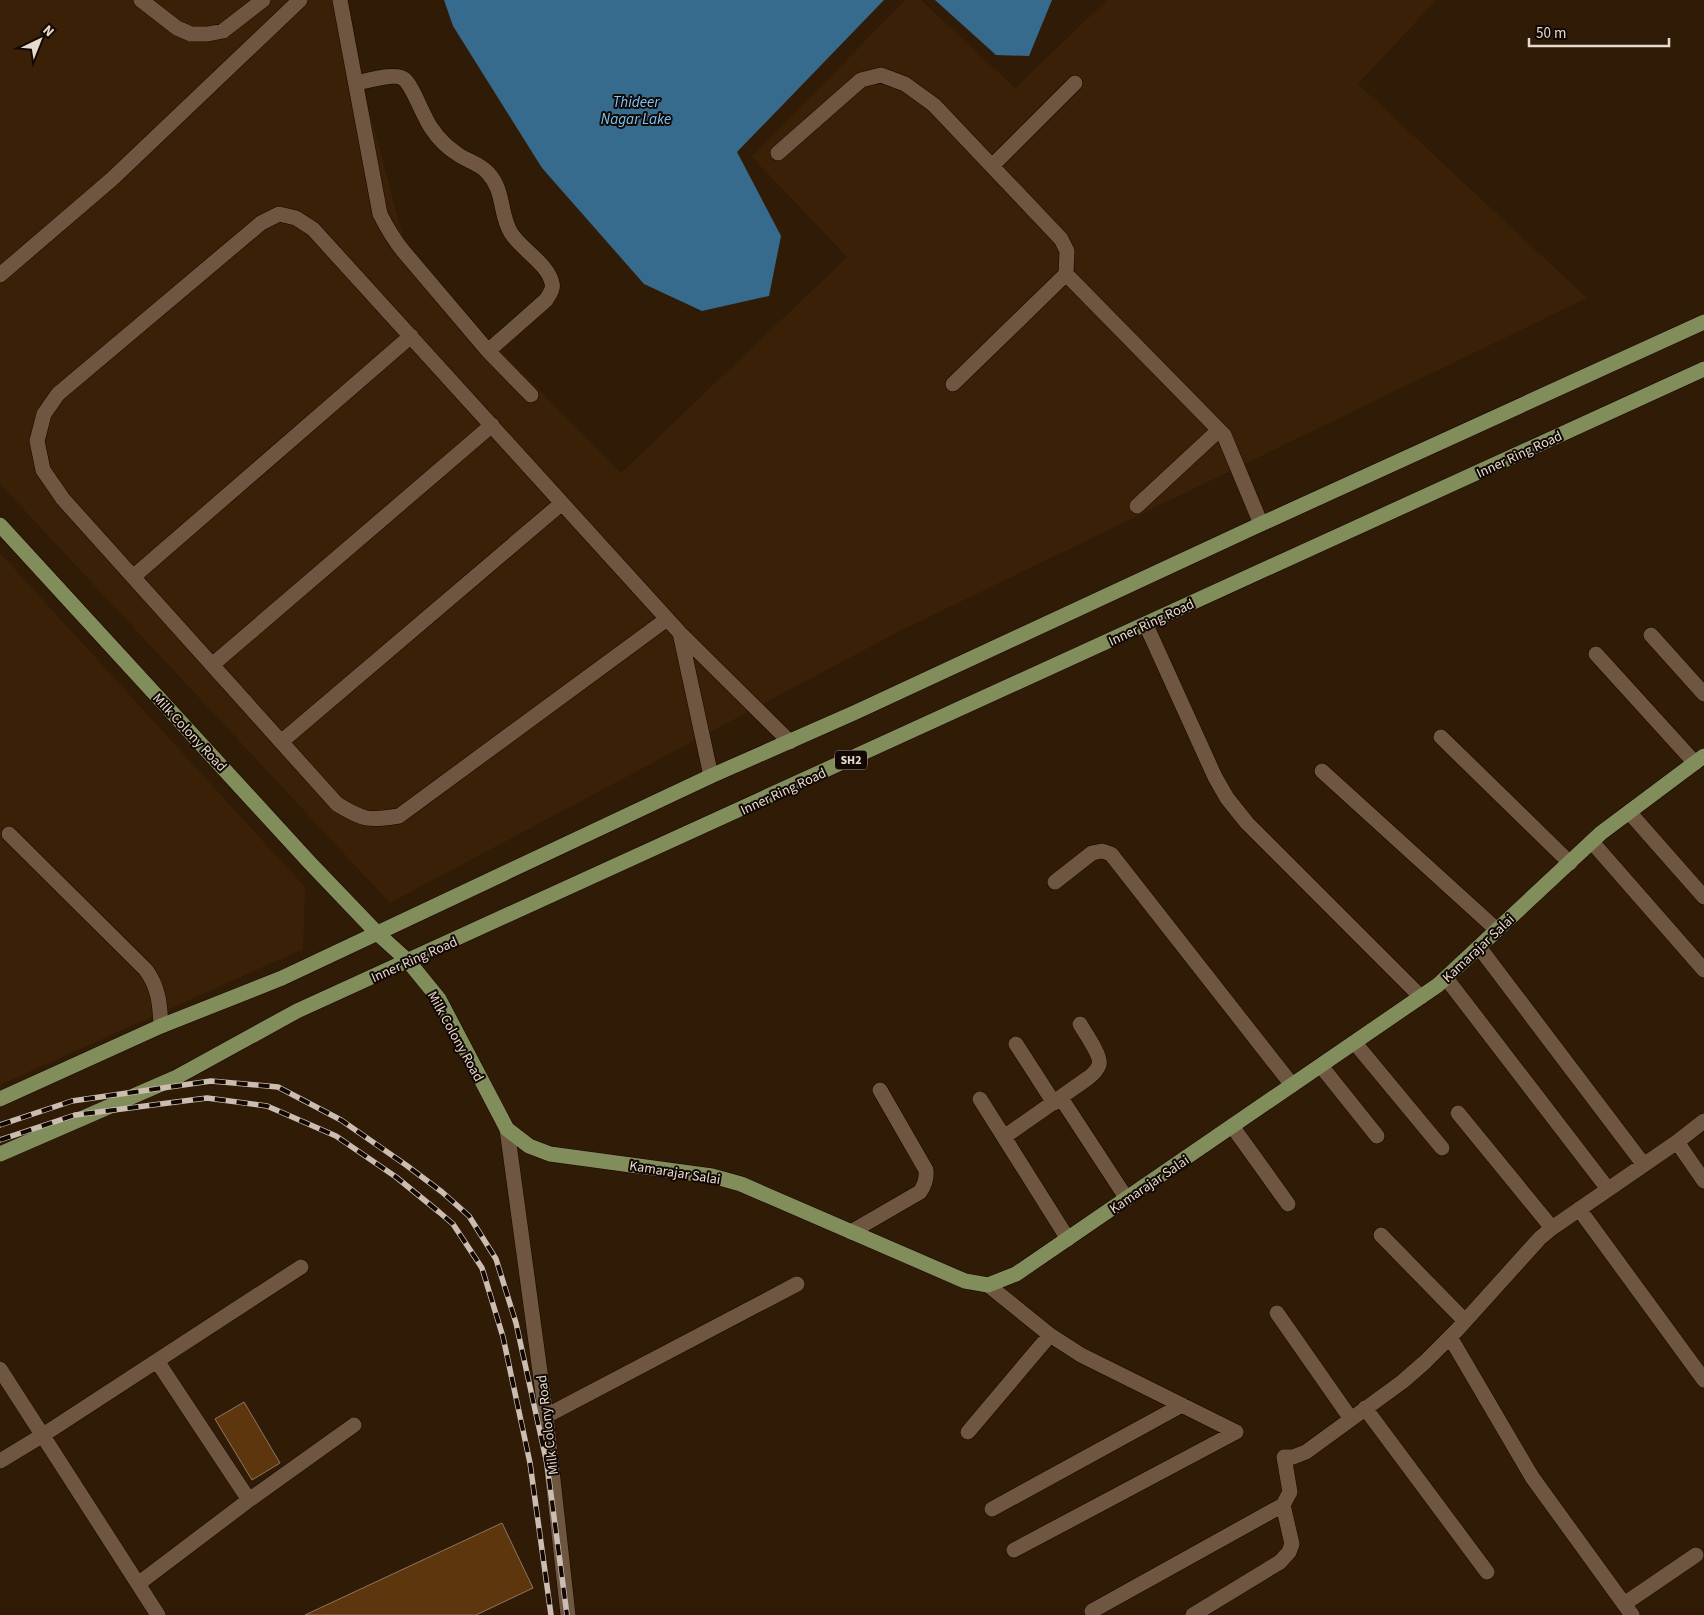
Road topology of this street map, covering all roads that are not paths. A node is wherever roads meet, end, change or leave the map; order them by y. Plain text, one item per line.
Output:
1 (142, 0) edge
2 (262, 0) edge
3 (300, 0) edge
4 (340, 0) edge
5 (356, 83) junction
6 (1075, 83) dead end
7 (778, 154) dead end
8 (992, 166) junction
9 (1066, 274) junction
10 (0, 275) edge
11 (1704, 322) edge
12 (411, 336) junction
13 (488, 351) junction
14 (1704, 369) edge
15 (953, 384) dead end
16 (531, 394) dead end
17 (492, 425) junction
18 (1219, 430) junction
19 (562, 503) junction
20 (1137, 506) dead end
21 (1261, 524) junction
22 (0, 525) edge
23 (133, 577) junction
24 (667, 619) junction
25 (1146, 625) junction
26 (680, 633) junction
27 (1651, 634) dead end
28 (1596, 654) dead end
29 (212, 665) junction
30 (1704, 694) edge
31 (1441, 737) dead end
32 (281, 742) junction
33 (790, 742) junction
34 (1699, 760) edge
35 (1322, 771) dead end
36 (711, 776) junction
37 (1630, 812) junction
38 (10, 834) dead end
39 (1592, 842) junction
40 (1570, 863) junction
41 (1055, 882) dead end
42 (1704, 897) edge
43 (1497, 930) junction
44 (377, 933) junction
45 (1479, 947) junction
46 (408, 962) junction
47 (1704, 970) edge
48 (1446, 978) junction
49 (1421, 997) junction
50 (1080, 1024) dead end
51 (161, 1026) junction
52 (1355, 1043) junction
53 (1016, 1044) dead end
54 (1321, 1066) junction
55 (1292, 1085) junction
56 (880, 1090) dead end
57 (0, 1099) edge
58 (980, 1099) dead end
59 (1057, 1100) junction
60 (1458, 1113) dead end
61 (1704, 1121) edge
62 (1232, 1126) junction
63 (507, 1129) junction
64 (1377, 1136) dead end
65 (1004, 1137) junction
66 (1677, 1142) junction
67 (1442, 1148) dead end
68 (0, 1154) edge
69 (1644, 1165) junction
70 (1704, 1182) edge
71 (1608, 1189) junction
72 (1127, 1198) junction
73 (1288, 1204) dead end
74 (1579, 1209) junction
75 (1552, 1228) junction
76 (851, 1232) junction
77 (1381, 1235) dead end
78 (1068, 1239) junction
79 (301, 1267) dead end
80 (797, 1284) dead end
81 (988, 1285) junction
82 (1277, 1313) dead end
83 (1464, 1320) junction
84 (1050, 1336) junction
85 (1450, 1337) junction
86 (157, 1360) junction
87 (0, 1369) edge
88 (1704, 1380) edge
89 (1182, 1405) junction
90 (1365, 1408) junction
91 (546, 1416) junction
92 (1351, 1419) junction
93 (354, 1426) dead end
94 (968, 1432) dead end
95 (43, 1435) junction
96 (0, 1461) edge
97 (249, 1500) junction
98 (1283, 1504) junction
99 (992, 1509) dead end
100 (1014, 1550) dead end
101 (1696, 1555) dead end
102 (1487, 1572) dead end
103 (138, 1584) junction
104 (1628, 1610) edge
105 (1092, 1611) dead end
106 (158, 1615) edge
107 (568, 1615) edge
108 (1193, 1615) edge

1 - 2 street
3 - 10 street
4 - 5 street
5 - 13 street
5 - 13 street
6 - 8 street
7 - 8 street
8 - 9 street
9 - 15 street
9 - 18 street
11 - 21 main road
12 - 17 street
12 - 23 street
12 - 23 street
13 - 16 street
14 - 25 main road, Inner Ring Road / SH2
17 - 19 street
17 - 29 street
18 - 20 street
18 - 21 street
19 - 24 street
19 - 32 street
21 - 33 main road
22 - 44 main road, Milk Colony Road
23 - 29 street
24 - 26 street
24 - 32 street
25 - 46 main road, Inner Ring Road / SH2
25 - 49 street
26 - 33 street
26 - 36 street
27 - 30 street
28 - 34 street
29 - 32 street
31 - 40 street
33 - 36 main road
34 - 37 main road, Kamarajar Salai
35 - 43 street
36 - 44 main road
37 - 39 main road, Kamarajar Salai
37 - 42 street
38 - 51 street
39 - 40 main road, Kamarajar Salai
39 - 47 street
40 - 43 main road, Kamarajar Salai
41 - 55 street
43 - 45 main road, Kamarajar Salai
44 - 46 main road, Milk Colony Road
44 - 51 main road
45 - 48 main road, Kamarajar Salai
45 - 69 street
46 - 63 main road, Milk Colony Road
46 - 68 main road, Inner Ring Road / SH2
48 - 49 main road, Kamarajar Salai
48 - 71 street
49 - 52 main road, Kamarajar Salai
50 - 59 street
51 - 57 main road
52 - 54 main road, Kamarajar Salai
52 - 67 street
53 - 59 street
54 - 55 main road, Kamarajar Salai
54 - 64 street
55 - 62 main road, Kamarajar Salai
56 - 76 street
58 - 65 street
59 - 65 street
59 - 72 street
60 - 75 street
61 - 66 street
62 - 72 main road, Kamarajar Salai
62 - 73 street
63 - 76 main road, Kamarajar Salai
63 - 91 street, Milk Colony Road
65 - 78 street
66 - 69 street
66 - 70 street
69 - 71 street
71 - 74 street
72 - 78 main road, Kamarajar Salai
74 - 75 street
74 - 88 street
75 - 83 street
76 - 81 main road, Kamarajar Salai
77 - 83 street
78 - 81 main road, Kamarajar Salai
79 - 86 street
80 - 91 street
81 - 84 street
82 - 92 street
83 - 85 street
84 - 89 street
84 - 94 street
85 - 90 street
85 - 104 street
86 - 95 street
86 - 97 street
87 - 95 street
89 - 99 street
89 - 100 street
90 - 92 street
90 - 102 street
91 - 107 street, Milk Colony Road
92 - 98 street
93 - 97 street
95 - 96 street
95 - 103 street
97 - 103 street
98 - 105 street
98 - 108 street
101 - 104 street
103 - 106 street

